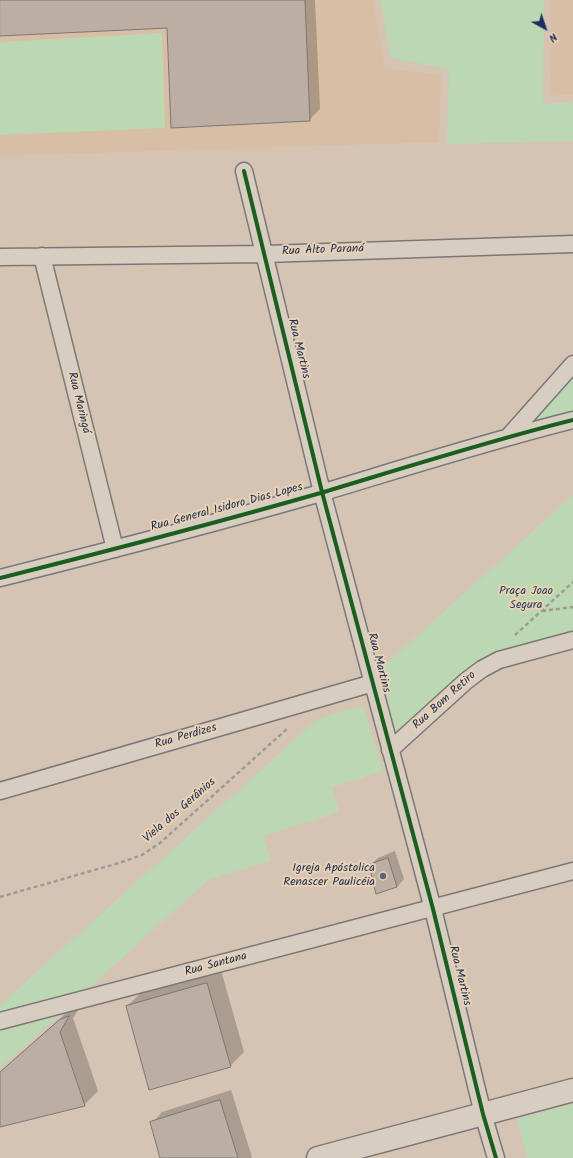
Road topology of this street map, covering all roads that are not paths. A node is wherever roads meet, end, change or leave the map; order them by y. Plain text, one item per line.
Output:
1 (244, 171) dead end
2 (573, 244) edge
3 (265, 254) junction
4 (42, 256) junction
5 (0, 257) edge
6 (573, 364) edge
7 (573, 420) edge
8 (509, 436) junction
9 (322, 492) junction
10 (115, 549) junction
11 (0, 578) edge
12 (573, 640) edge
13 (372, 683) junction
14 (390, 750) junction
15 (0, 791) edge
16 (573, 871) edge
17 (432, 909) junction
18 (0, 1021) edge
19 (573, 1090) edge
20 (483, 1114) junction
21 (318, 1158) edge
22 (496, 1158) edge

1 - 3 street, Rua Martins
2 - 3 street, Rua Alto Paraná
3 - 4 street, Rua Alto Paraná
3 - 9 street, Rua Martins
4 - 5 street, Rua Alto Paraná
4 - 10 street, Rua Maringá
6 - 8 street
7 - 8 street, Rua General Isidoro Dias Lopes
8 - 9 street, Rua General Isidoro Dias Lopes
9 - 10 street, Rua General Isidoro Dias Lopes
9 - 13 street, Rua Martins
10 - 11 street, Rua General Isidoro Dias Lopes
12 - 14 street, Rua Bom Retiro
13 - 14 street, Rua Martins
13 - 15 street, Rua Perdizes
14 - 17 street, Rua Martins
16 - 17 street, Rua Santana
17 - 18 street, Rua Santana
17 - 20 street, Rua Martins
19 - 20 street
20 - 21 street
20 - 22 street, Rua Martins

